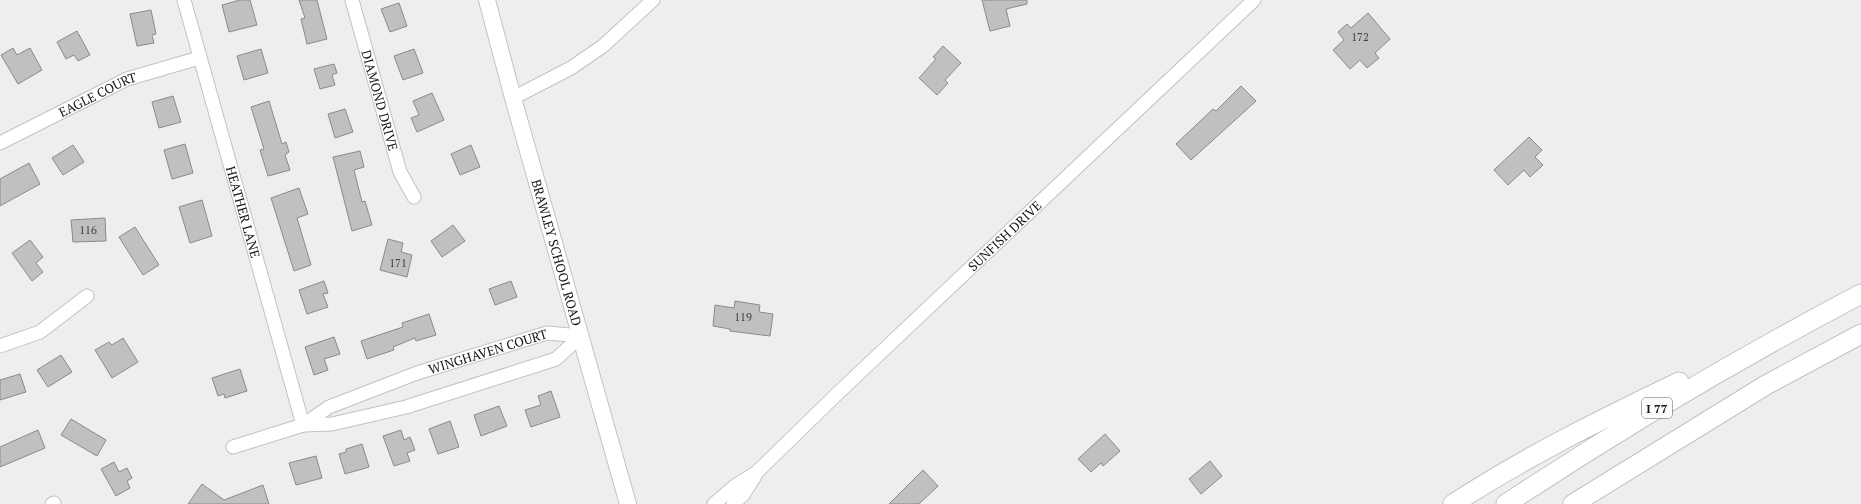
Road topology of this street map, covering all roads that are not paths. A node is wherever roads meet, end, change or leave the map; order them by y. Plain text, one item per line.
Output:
1 (184, 0) edge
2 (352, 0) edge
3 (487, 0) edge
4 (653, 0) edge
5 (1254, 0) edge
6 (199, 58) junction
7 (513, 98) junction
8 (0, 143) edge
9 (414, 198) dead end
10 (1861, 294) edge
11 (87, 296) dead end
12 (1813, 320) junction
13 (1861, 334) edge
14 (580, 336) junction
15 (0, 346) edge
16 (1741, 400) junction
17 (303, 425) junction
18 (233, 446) dead end
19 (757, 472) junction
20 (628, 504) edge
21 (714, 504) edge
22 (733, 504) edge
23 (1453, 504) edge
24 (1506, 504) edge
25 (1573, 504) edge
26 (1598, 504) edge

1 - 6 street, HEATHER LANE
2 - 9 street, DIAMOND DRIVE
3 - 7 main road, BRAWLEY SCHOOL ROAD
4 - 7 street
5 - 19 street, SUNFISH DRIVE
6 - 8 street, EAGLE COURT
6 - 17 street, HEATHER LANE
7 - 14 main road, BRAWLEY SCHOOL ROAD
10 - 12 highway, I 77
11 - 15 street
12 - 23 highway
12 - 24 highway, I 77
13 - 16 highway
14 - 17 street, WINGHAVEN COURT
14 - 17 street, WINGHAVEN COURT
14 - 20 main road, BRAWLEY SCHOOL ROAD
16 - 25 highway
16 - 26 highway
17 - 18 street, WINGHAVEN COURT
19 - 21 street, SUNFISH DRIVE
19 - 22 street, SUNFISH DRIVE

